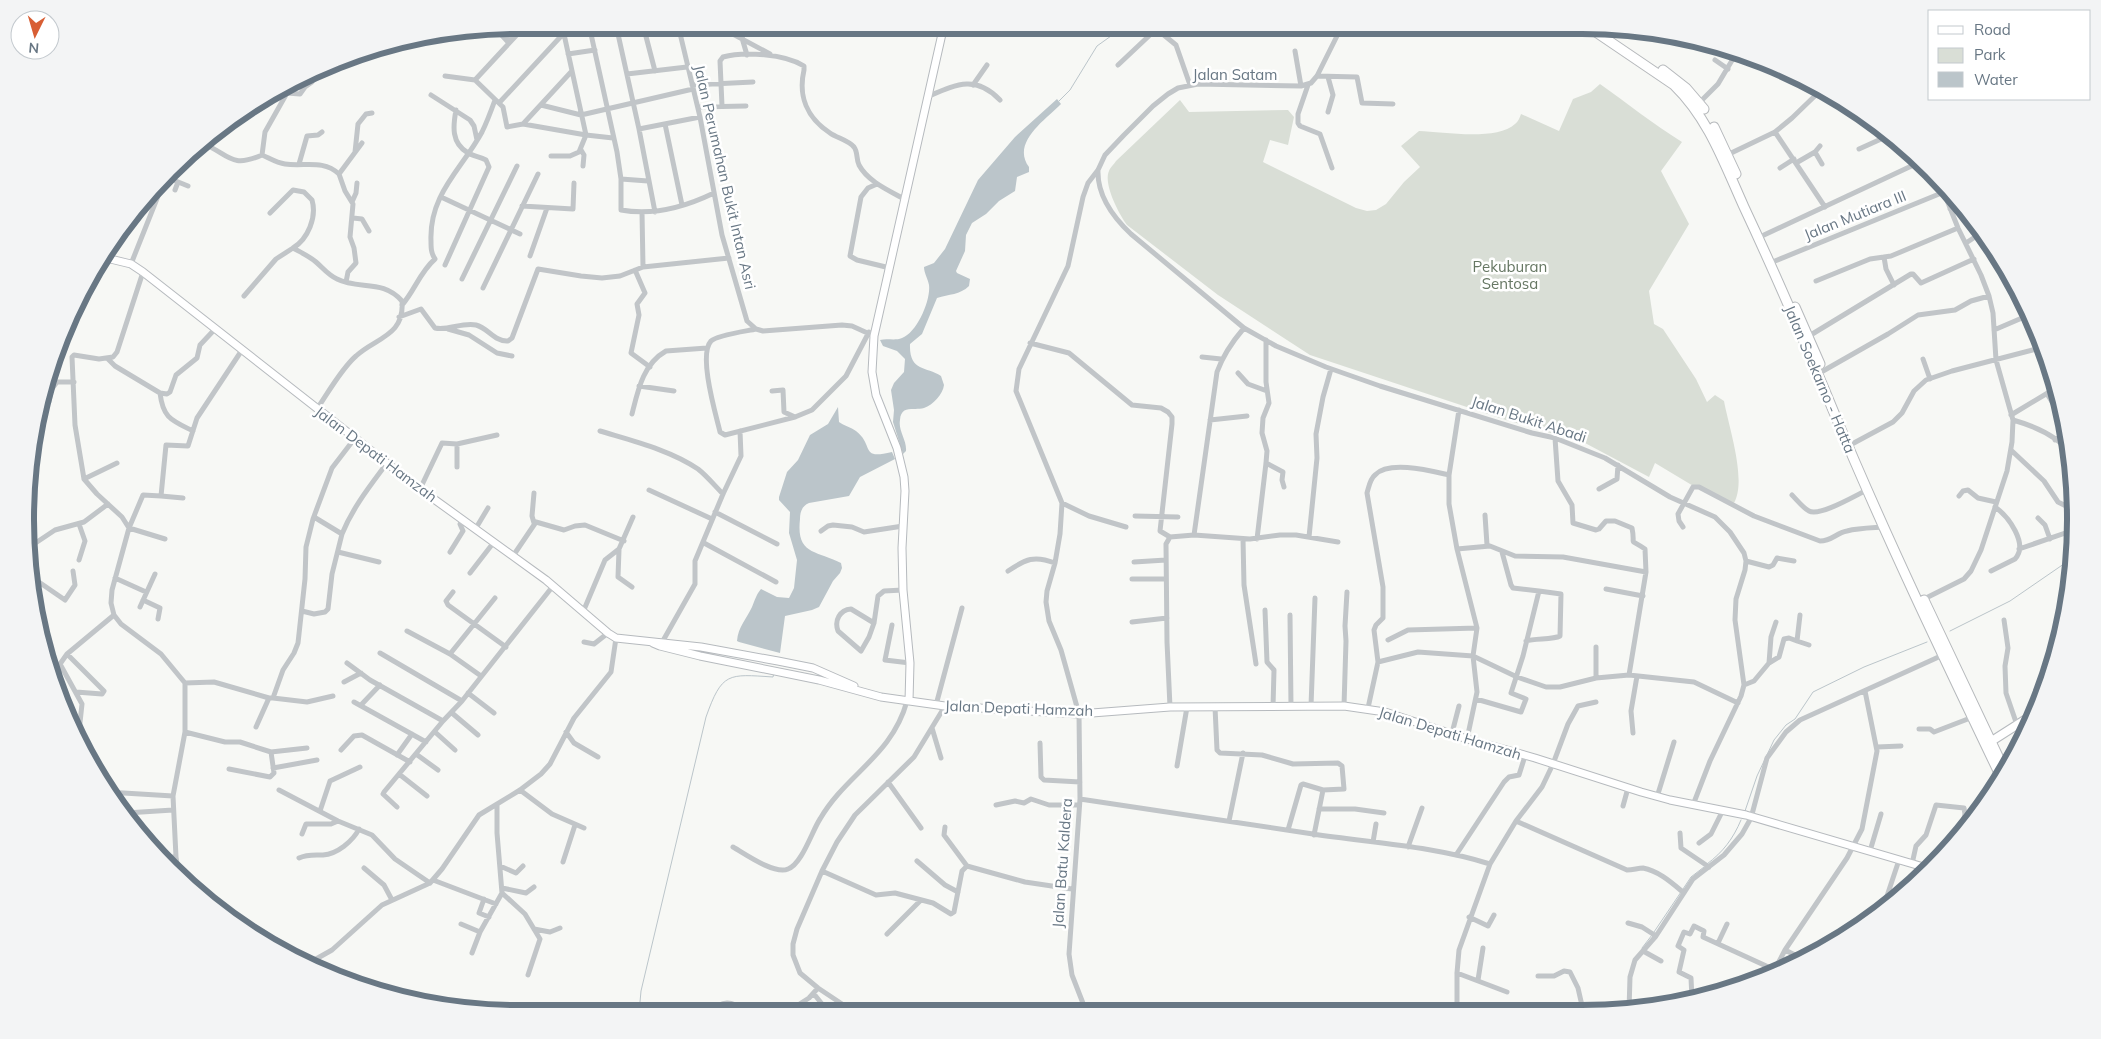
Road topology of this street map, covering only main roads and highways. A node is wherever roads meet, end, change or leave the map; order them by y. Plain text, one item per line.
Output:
1 (942, 34) edge
2 (1600, 35) edge
3 (1609, 35) edge
4 (1725, 156) junction
5 (110, 260) edge
6 (1826, 387) junction
7 (658, 644) junction
8 (1945, 654) junction
9 (868, 694) junction
10 (908, 701) junction
11 (2023, 721) edge
12 (1989, 743) junction
13 (2001, 763) edge
14 (1998, 769) edge
15 (1921, 866) edge

1 - 10 main road
2 - 4 highway, Jalan Soekarno - Hatta
3 - 4 highway, Jalan Soekarno - Hatta
4 - 6 highway, Jalan Soekarno - Hatta
4 - 6 highway, Jalan Soekarno - Hatta
5 - 7 main road, Jalan Depati Hamzah
6 - 8 highway, Jalan Soekarno - Hatta
6 - 8 highway, Jalan Soekarno - Hatta
7 - 9 main road, Jalan Depati Hamzah
7 - 9 main road, Jalan Depati Hamzah
8 - 12 highway, Jalan Soekarno - Hatta
8 - 12 highway, Jalan Soekarno - Hatta
9 - 10 main road, Jalan Depati Hamzah
10 - 15 main road, Jalan Depati Hamzah
11 - 12 main road
12 - 13 highway, Jalan Soekarno - Hatta
12 - 14 highway, Jalan Soekarno - Hatta

